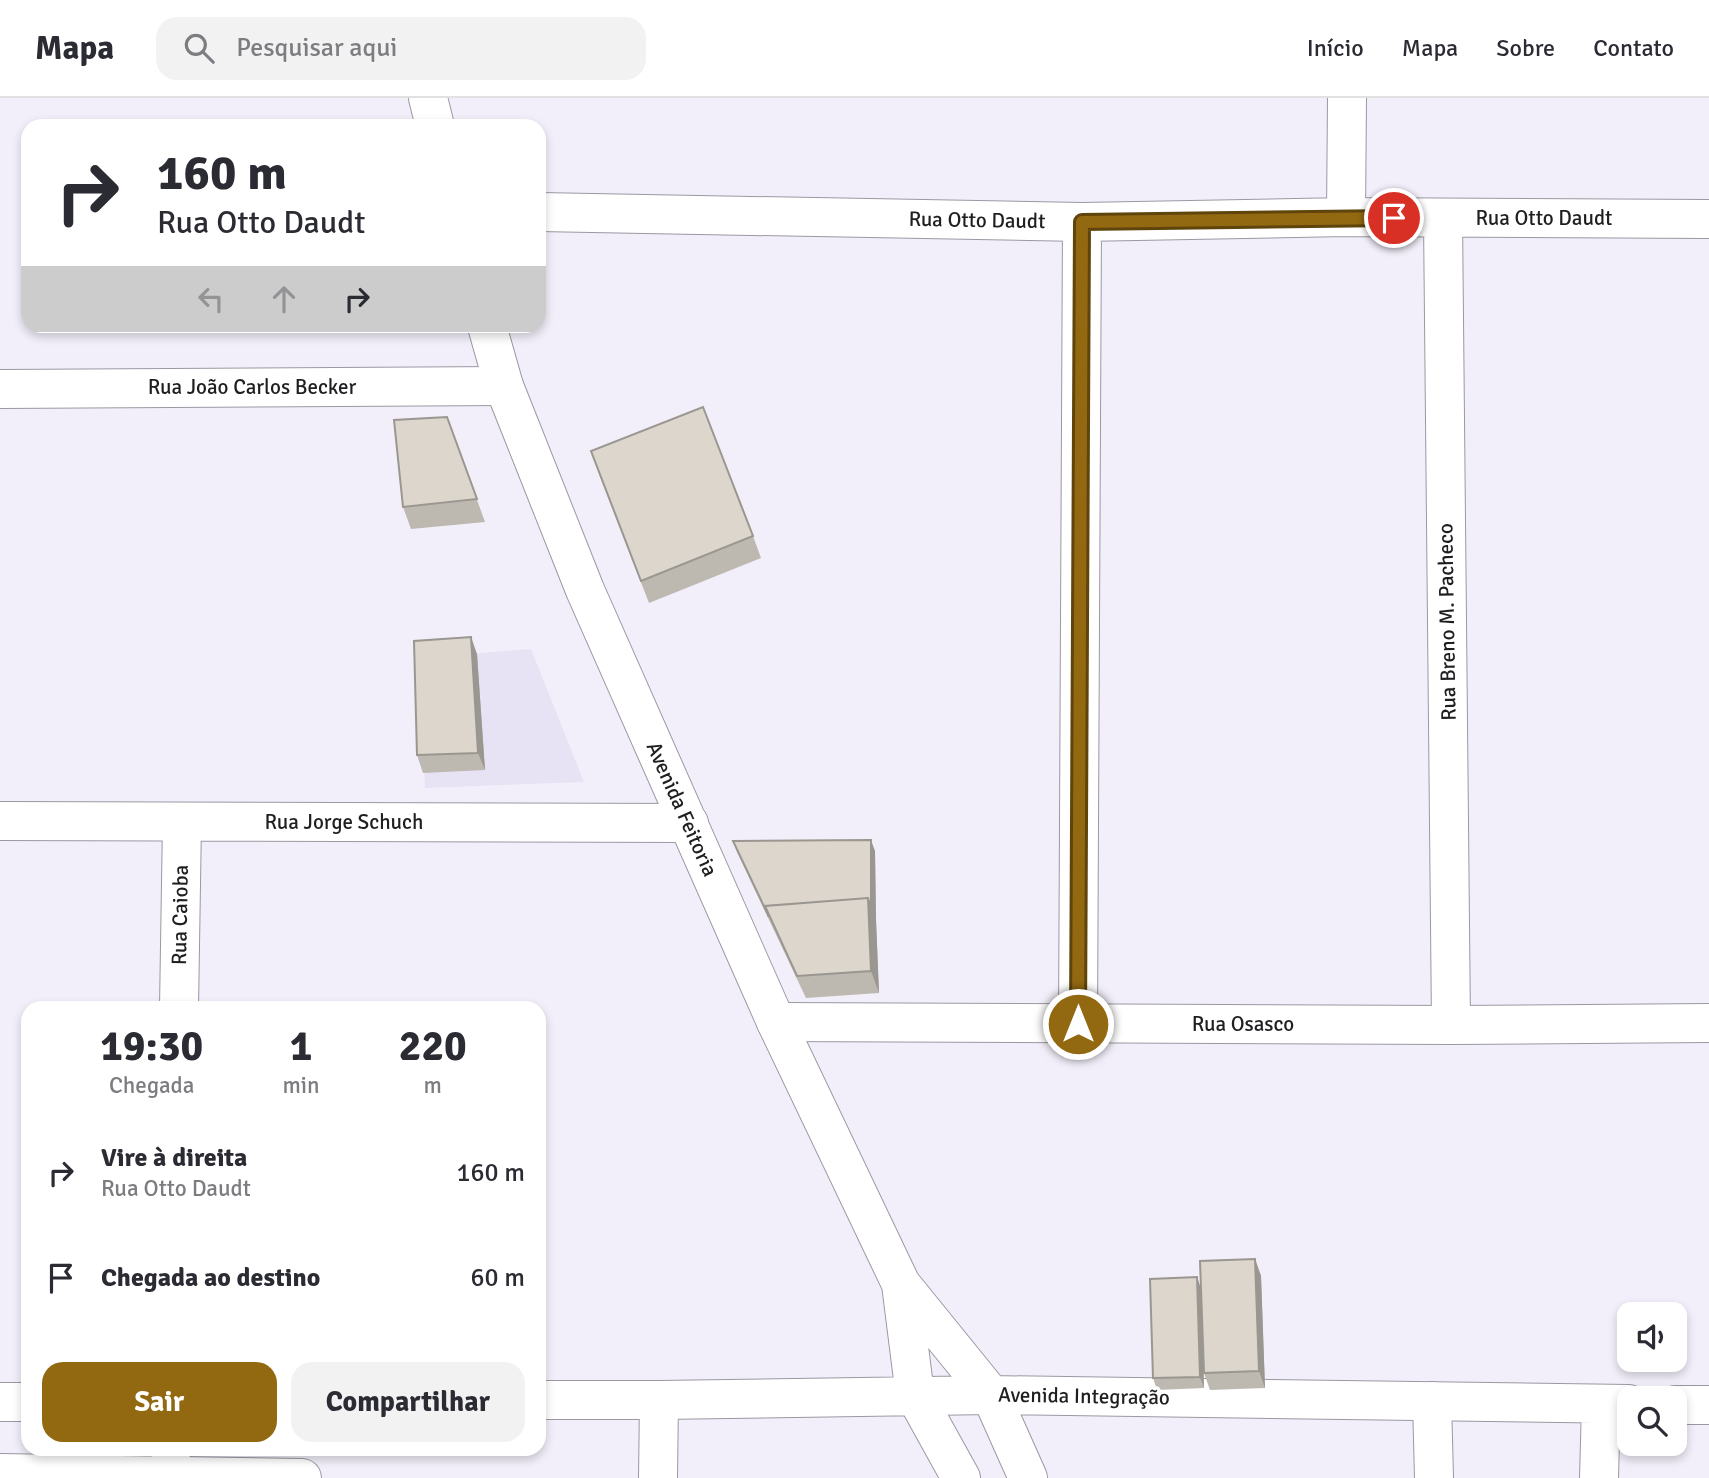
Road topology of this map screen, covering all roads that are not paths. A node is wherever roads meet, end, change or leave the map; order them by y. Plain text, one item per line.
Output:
1 (428, 98) edge
2 (1347, 98) edge
3 (433, 119) edge
4 (546, 212) edge
5 (1346, 218) junction
6 (1443, 218) junction
7 (1709, 219) edge
8 (1082, 222) junction
9 (489, 333) edge
10 (504, 386) junction
11 (0, 389) edge
12 (0, 821) edge
13 (182, 822) junction
14 (689, 823) junction
15 (179, 1001) edge
16 (776, 1022) junction
17 (1709, 1023) edge
18 (1078, 1024) junction
19 (1451, 1025) junction
20 (901, 1284) junction
21 (915, 1395) junction
22 (991, 1395) junction
23 (546, 1401) edge
24 (659, 1401) junction
25 (1432, 1401) junction
26 (0, 1402) edge
27 (21, 1402) edge
28 (1615, 1404) edge
29 (1687, 1405) edge
30 (1709, 1405) edge
31 (170, 1462) edge
32 (0, 1473) edge
33 (279, 1478) edge
34 (302, 1478) edge
35 (659, 1478) edge
36 (961, 1478) edge
37 (1028, 1478) edge
38 (1434, 1478) edge
39 (1599, 1478) edge

1 - 3 street
2 - 5 street
4 - 8 street, Rua Otto Daudt
5 - 6 street, Rua Otto Daudt
5 - 8 street, Rua Otto Daudt
6 - 7 street, Rua Otto Daudt
6 - 19 street, Rua Breno M. Pacheco
8 - 18 street
9 - 10 street, Avenida Feitoria
10 - 11 street, Rua João Carlos Becker
10 - 14 street, Avenida Feitoria
12 - 13 street, Rua Jorge Schuch
13 - 14 street, Rua Jorge Schuch
13 - 15 street, Rua Caioba
14 - 16 street, Avenida Feitoria
16 - 18 street, Rua Osasco
16 - 20 street, Avenida Feitoria
17 - 19 street, Rua Osasco
18 - 19 street, Rua Osasco
20 - 21 street, Avenida Feitoria
20 - 22 street, Avenida Feitoria
21 - 22 street, Avenida Integração
21 - 24 street, Avenida Integração
21 - 36 street, Avenida Feitoria
22 - 25 street, Avenida Integração
22 - 37 street, Avenida Feitoria
23 - 24 street, Avenida Integração
24 - 35 street
25 - 28 street, Avenida Integração
25 - 38 street
26 - 27 street
28 - 39 street
29 - 30 street
31 - 32 street
31 - 33 street
33 - 34 street

